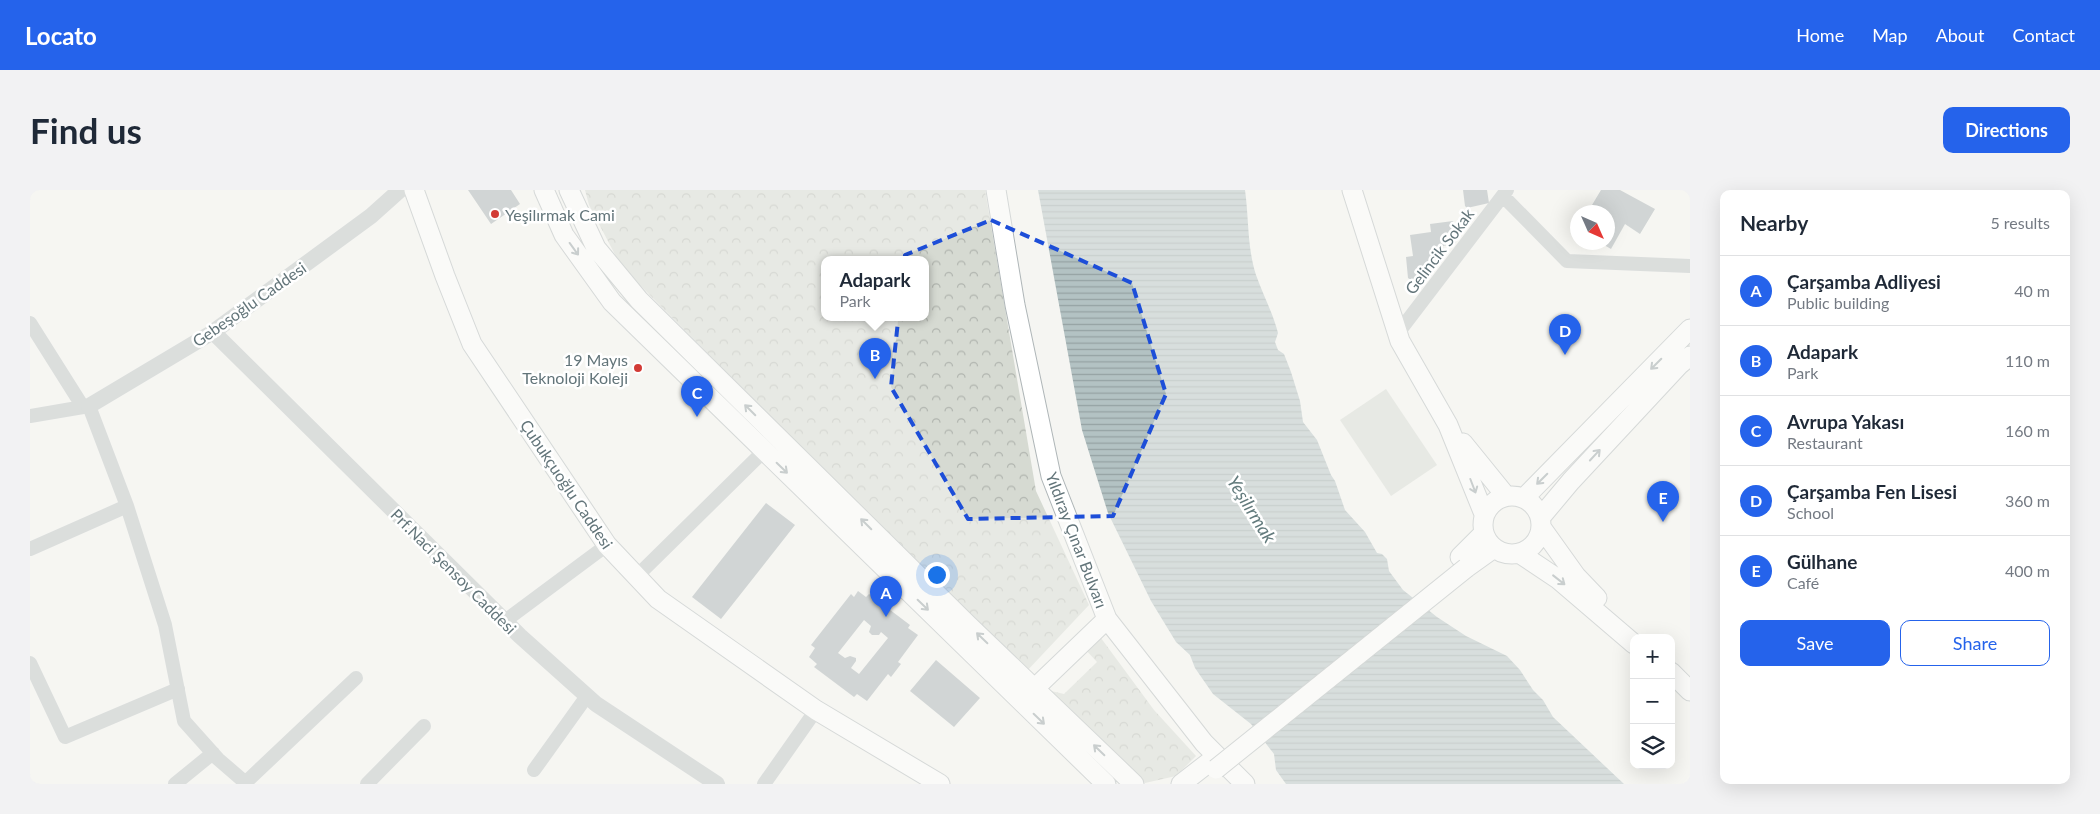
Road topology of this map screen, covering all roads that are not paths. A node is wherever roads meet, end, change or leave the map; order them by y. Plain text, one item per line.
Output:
1 (400, 190) edge
2 (414, 190) edge
3 (544, 190) edge
4 (569, 190) edge
5 (996, 190) edge
6 (1355, 192) edge
7 (1505, 193) edge
8 (1690, 266) edge
9 (30, 323) edge
10 (1690, 329) edge
11 (213, 332) junction
12 (1398, 334) junction
13 (1690, 356) edge
14 (86, 407) junction
15 (30, 416) edge
16 (1448, 425) junction
17 (764, 451) junction
18 (1515, 497) junction
19 (127, 506) junction
20 (1541, 523) junction
21 (1487, 532) junction
22 (607, 545) junction
23 (30, 549) edge
24 (1519, 553) junction
25 (636, 577) junction
26 (1107, 619) junction
27 (504, 621) junction
28 (1633, 634) edge
29 (1630, 641) edge
30 (30, 663) edge
31 (1675, 676) edge
32 (356, 678) dead end
33 (1674, 679) edge
34 (178, 689) junction
35 (1034, 689) junction
36 (1690, 692) edge
37 (587, 696) junction
38 (816, 710) junction
39 (424, 726) dead end
40 (213, 753) junction
41 (1214, 764) junction
42 (534, 770) dead end
43 (246, 783) edge
44 (176, 784) edge
45 (367, 784) edge
46 (718, 784) edge
47 (764, 784) edge
48 (940, 784) edge
49 (1106, 784) edge
50 (1134, 784) edge
51 (1181, 784) edge
52 (1200, 784) edge
53 (1245, 784) edge

1 - 11 street, Gebeşoğlu Caddesi
2 - 22 main road, Çubukçuoğlu Caddesi
3 -> 17 main road
35 -> 4 main road
5 - 26 main road, Yıldıray Çınar Bulvarı
6 - 12 main road
7 - 8 street
7 - 12 street, Gelincik Sokak
9 - 14 street
10 -> 18 main road
11 - 14 street, Gebeşoğlu Caddesi
11 - 27 street, Prf.Naci Şensoy Caddesi
12 - 16 main road
20 -> 13 main road
14 - 15 street
14 - 19 street
16 - 18 main road
16 -> 21 main road
17 - 25 street
17 -> 49 main road
18 - 20 main road
18 - 21 main road
19 - 23 street
19 - 34 street
20 - 24 main road
20 - 28 main road
21 - 24 main road
21 - 41 main road
22 - 25 main road, Çubukçuoğlu Caddesi
22 - 27 street
24 -> 29 main road
25 - 38 main road, Çubukçuoğlu Caddesi
26 - 35 main road
26 - 53 main road, Yıldıray Çınar Bulvarı
27 - 37 street, Prf.Naci Şensoy Caddesi
30 - 34 street
31 - 36 main road
32 - 43 street
33 - 36 main road
34 - 40 street
50 -> 35 main road
37 - 42 street
37 - 46 street, Prf.Naci Şensoy Caddesi
38 - 47 street
38 - 48 main road, Çubukçuoğlu Caddesi
39 - 45 street
40 - 43 street
40 - 44 street
41 - 51 main road
41 - 52 main road

